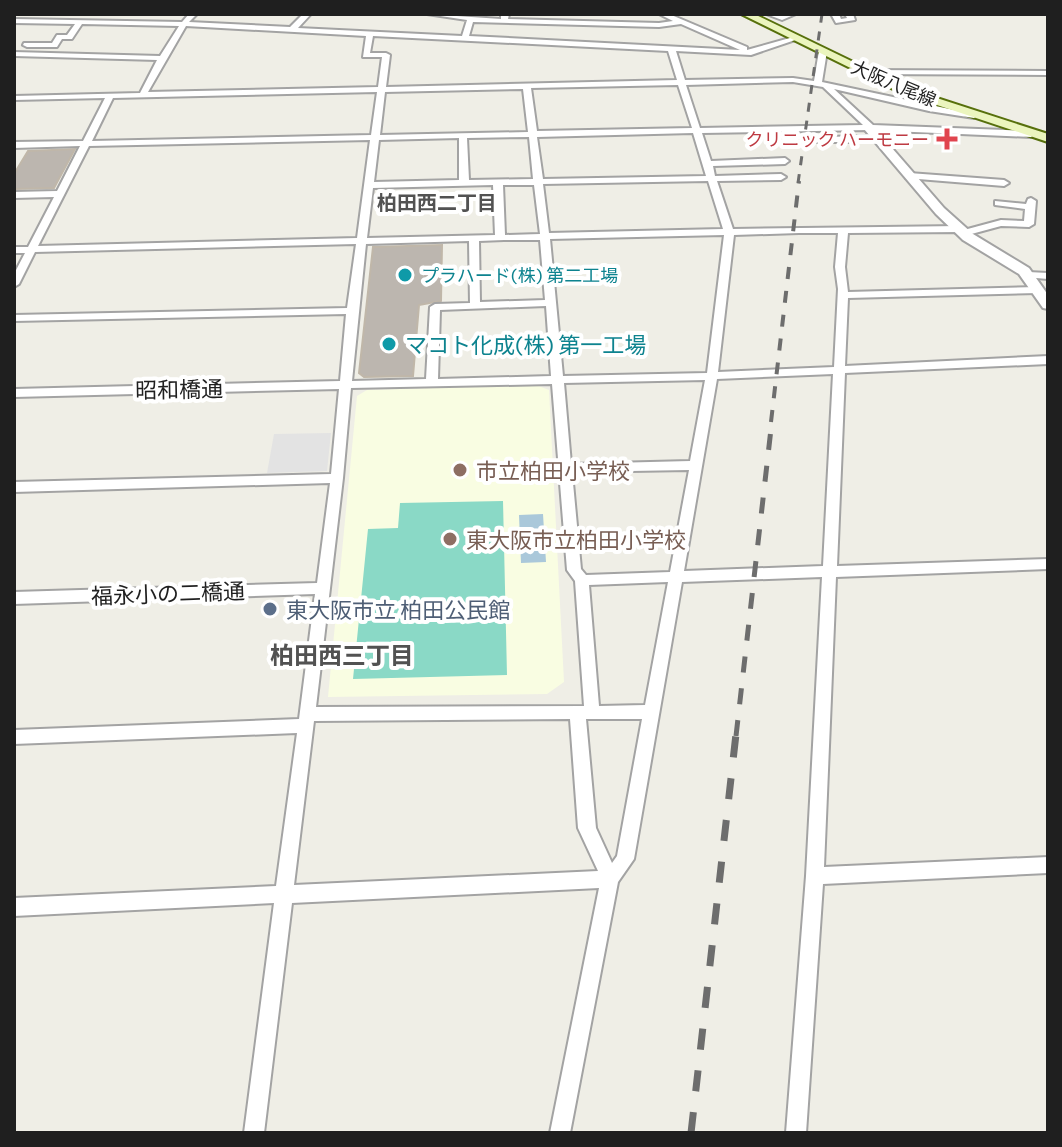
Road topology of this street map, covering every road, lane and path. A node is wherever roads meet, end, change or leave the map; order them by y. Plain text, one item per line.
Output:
1 (71, 14) edge
2 (95, 14) edge
3 (193, 14) edge
4 (252, 14) edge
5 (307, 14) edge
6 (431, 14) edge
7 (608, 14) edge
8 (746, 14) edge
9 (770, 14) edge
10 (792, 14) edge
11 (835, 14) edge
12 (849, 14) edge
13 (667, 16) edge
14 (504, 18) edge
15 (534, 18) edge
16 (471, 20) junction
17 (14, 21) edge
18 (522, 21) junction
19 (681, 22) junction
20 (63, 23) junction
21 (83, 24) junction
22 (182, 24) junction
23 (236, 28) junction
24 (291, 31) junction
25 (370, 34) junction
26 (797, 38) junction
27 (465, 39) junction
28 (516, 41) junction
29 (14, 45) edge
30 (671, 49) junction
31 (823, 51) junction
32 (751, 53) junction
33 (14, 54) edge
34 (163, 58) junction
35 (863, 72) junction
36 (1048, 73) edge
37 (821, 84) junction
38 (681, 85) junction
39 (527, 87) junction
40 (381, 90) junction
41 (143, 95) junction
42 (110, 96) junction
43 (14, 98) edge
44 (932, 105) junction
45 (870, 127) junction
46 (695, 130) junction
47 (533, 134) junction
48 (1031, 134) junction
49 (463, 135) junction
50 (374, 137) junction
51 (1048, 138) edge
52 (879, 139) junction
53 (817, 140) dead end
54 (86, 143) junction
55 (14, 145) edge
56 (785, 161) dead end
57 (706, 164) junction
58 (909, 176) junction
59 (781, 177) dead end
60 (712, 180) junction
61 (539, 182) junction
62 (464, 183) junction
63 (498, 183) junction
64 (1004, 183) dead end
65 (369, 185) junction
66 (60, 194) junction
67 (14, 195) edge
68 (998, 203) dead end
69 (843, 230) junction
70 (962, 231) junction
71 (729, 233) junction
72 (545, 238) junction
73 (474, 239) junction
74 (500, 239) junction
75 (361, 242) junction
76 (32, 249) junction
77 (14, 250) edge
78 (1028, 275) junction
79 (1048, 276) edge
80 (14, 284) edge
81 (1038, 290) junction
82 (843, 295) junction
83 (551, 303) junction
84 (475, 305) junction
85 (1048, 305) edge
86 (352, 311) junction
87 (14, 318) edge
88 (1048, 360) edge
89 (839, 372) junction
90 (712, 376) junction
91 (558, 380) junction
92 (432, 383) junction
93 (344, 386) junction
94 (14, 393) edge
95 (697, 465) junction
96 (565, 468) junction
97 (337, 478) junction
98 (14, 487) edge
99 (1048, 564) edge
100 (830, 572) junction
101 (677, 576) junction
102 (582, 580) junction
103 (323, 588) junction
104 (14, 598) edge
105 (584, 711) junction
106 (653, 712) junction
107 (305, 720) junction
108 (14, 737) edge
109 (1048, 865) edge
110 (815, 876) junction
111 (610, 879) junction
112 (282, 897) junction
113 (14, 907) edge
114 (254, 1133) edge
115 (560, 1133) edge
116 (796, 1133) edge

1 - 20 street
2 - 21 street
3 - 22 street
4 - 23 street
5 - 24 street
6 - 16 street
7 - 13 street
8 - 26 main road, 大阪八尾線
9 - 10 street
11 - 12 street
13 - 19 street
14 - 16 street
14 - 18 street
15 - 18 street
15 - 19 street
16 - 27 street
17 - 20 street
18 - 28 street
19 - 32 street
20 - 21 street
21 - 22 street
21 - 29 street
22 - 23 street
22 - 34 street
23 - 24 street
24 - 25 street
25 - 27 street
25 - 40 street
26 - 31 main road, 大阪八尾線
26 - 32 street
27 - 28 street
28 - 30 street
30 - 32 street
30 - 38 street
31 - 35 main road, 大阪八尾線
31 - 37 street
33 - 34 street
34 - 41 street
35 - 36 street
35 - 44 main road, 大阪八尾線
37 - 38 street
37 - 44 street
37 - 45 street
38 - 39 street
38 - 46 street
39 - 40 street
39 - 47 street
40 - 41 street
40 - 50 street
41 - 42 street
42 - 43 street
42 - 54 street
44 - 48 main road, 大阪八尾線
45 - 46 street
45 - 48 street
45 - 52 street
46 - 47 street
46 - 57 street
47 - 49 street
47 - 61 street
48 - 51 main road, 大阪八尾線
49 - 50 street
49 - 62 street
50 - 54 street
50 - 65 street
52 - 53 street
52 - 58 street
54 - 55 street
54 - 66 street
56 - 57 street
57 - 60 street
58 - 64 street
58 - 70 street
59 - 60 street
60 - 61 street
60 - 71 street
61 - 63 street
61 - 72 street
62 - 63 street
62 - 65 street
63 - 74 street
65 - 75 street
66 - 67 street
66 - 76 street
68 - 70 street
69 - 70 street
69 - 71 street
69 - 82 street
70 - 78 street
71 - 72 street
71 - 90 street
72 - 74 street
72 - 83 street
73 - 74 street
73 - 75 street
73 - 84 street
75 - 76 street
75 - 86 street
76 - 77 street
76 - 80 street
78 - 79 street
78 - 81 street
81 - 82 street
81 - 85 street
82 - 89 street
83 - 84 street
83 - 91 street
84 - 92 street
86 - 87 street
86 - 93 street
88 - 89 street, 昭和橋通
89 - 90 street, 昭和橋通
89 - 100 street
90 - 91 street, 昭和橋通
90 - 95 street
91 - 92 street, 昭和橋通
91 - 96 street
92 - 93 street, 昭和橋通
93 - 94 street, 昭和橋通
93 - 97 street
95 - 96 street
95 - 101 street
96 - 102 street
97 - 98 street
97 - 103 street
99 - 100 street
100 - 101 street
100 - 110 street
101 - 102 street
101 - 106 street
102 - 105 street
103 - 104 street, 福永小の二橋通
103 - 107 street
105 - 106 street
105 - 107 street
105 - 111 street
106 - 111 street
107 - 108 street
107 - 112 street
109 - 110 street
110 - 116 street
111 - 112 street
111 - 115 street
112 - 113 street
112 - 114 street

